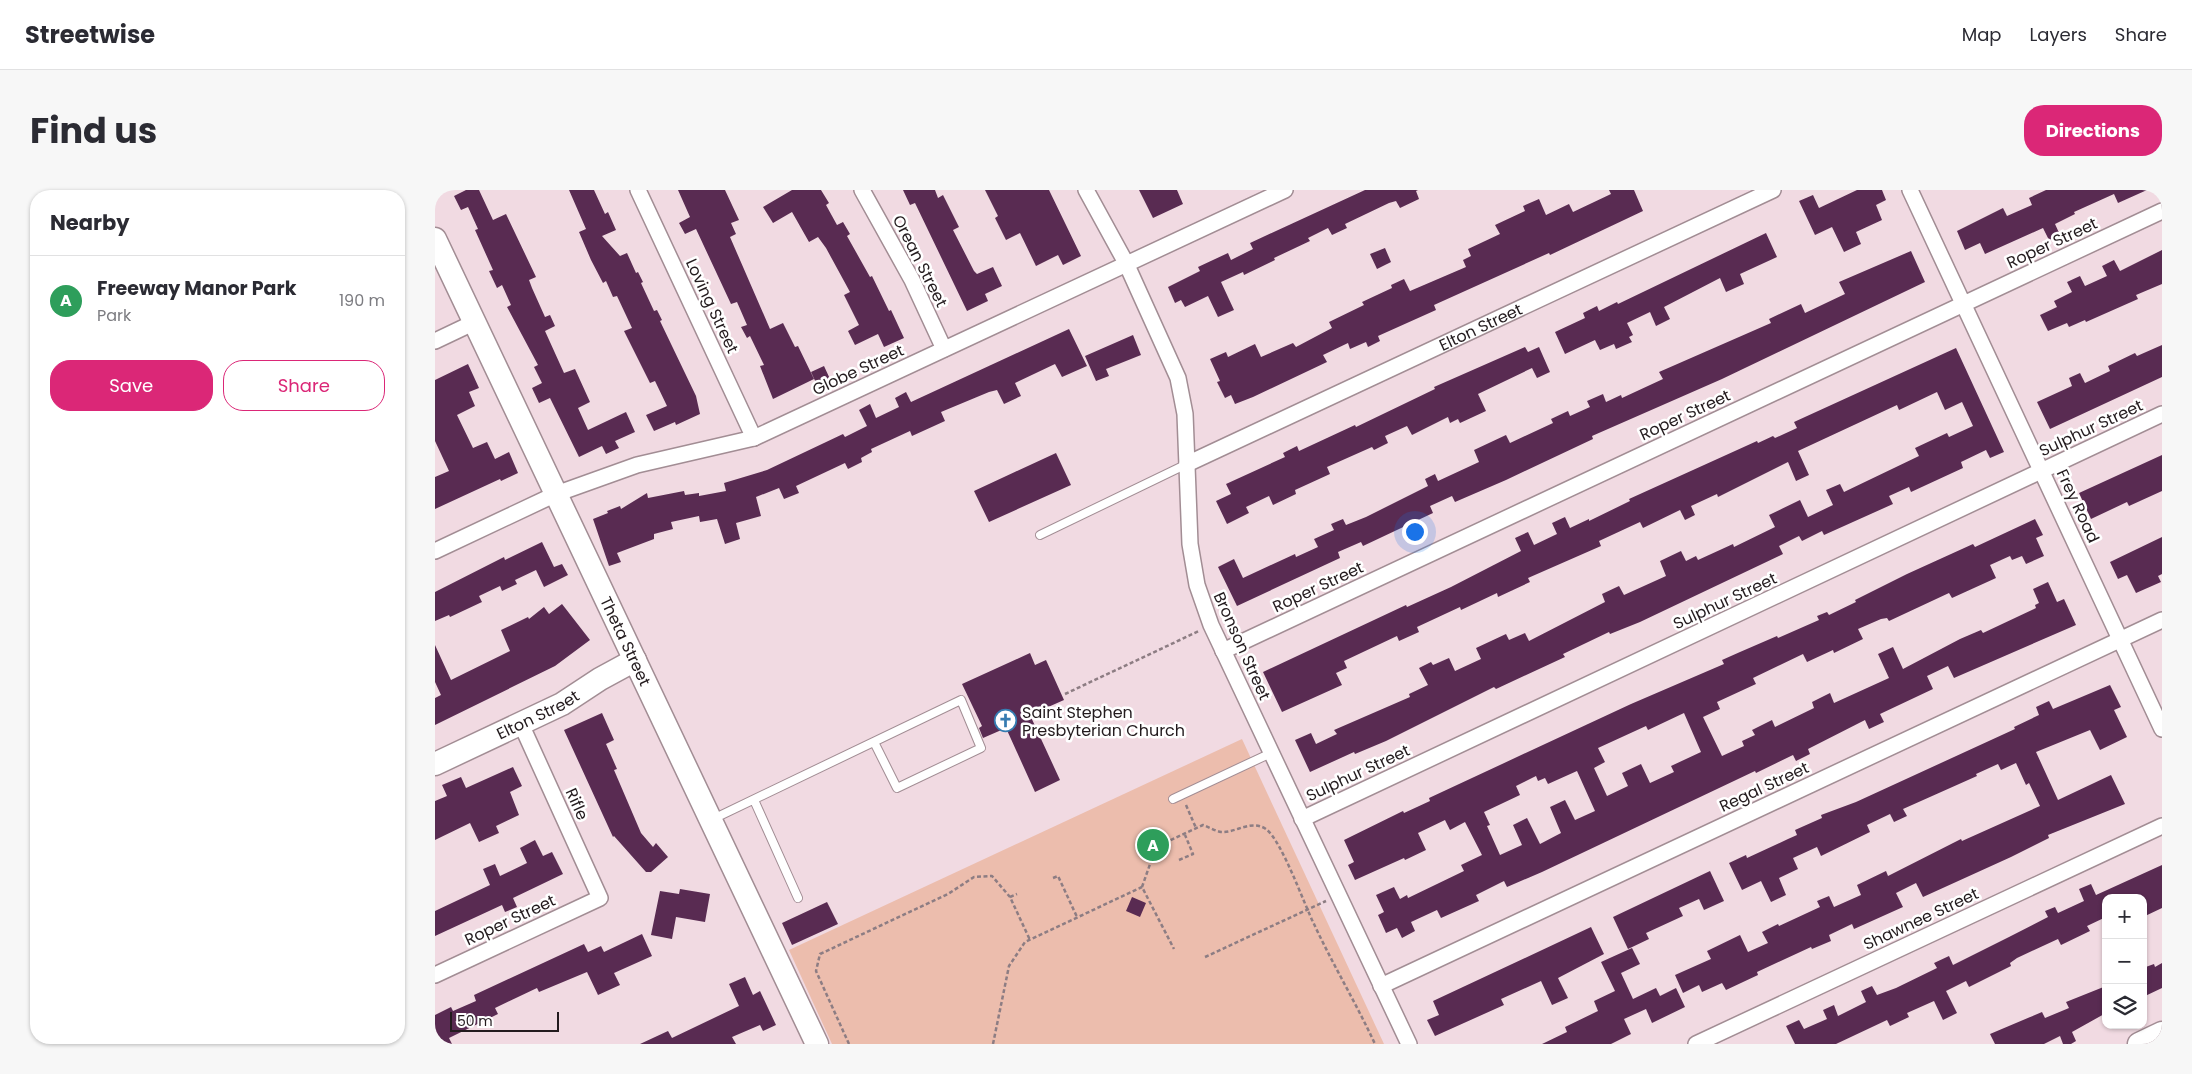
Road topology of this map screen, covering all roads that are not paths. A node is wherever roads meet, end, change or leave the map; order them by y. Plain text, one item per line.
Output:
1 (638, 190) edge
2 (862, 190) edge
3 (1086, 190) edge
4 (1285, 190) edge
5 (1773, 190) edge
6 (1910, 190) edge
7 (2162, 211) edge
8 (435, 239) edge
9 (1125, 263) junction
10 (1963, 304) junction
11 (475, 322) junction
12 (435, 341) edge
13 (944, 349) junction
14 (2162, 414) edge
15 (754, 438) junction
16 (1187, 464) junction
17 (2043, 470) junction
18 (556, 494) junction
19 (1040, 535) dead end
20 (435, 551) edge
21 (2162, 620) edge
22 (2120, 640) junction
23 (1223, 651) junction
24 (635, 660) junction
25 (521, 724) junction
26 (2162, 729) edge
27 (874, 742) junction
28 (1271, 753) junction
29 (435, 764) edge
30 (754, 800) junction
31 (1173, 800) dead end
32 (1302, 819) junction
33 (711, 820) junction
34 (2162, 826) edge
35 (600, 898) joint
36 (798, 898) dead end
37 (435, 975) edge
38 (1381, 986) junction
39 (2162, 1034) edge
40 (817, 1044) edge
41 (1409, 1044) edge
42 (1696, 1044) edge
43 (2139, 1044) edge

1 - 15 street, Loving Street
2 - 13 street, Orean Street
3 - 9 street, Bronson Street
4 - 9 street, Globe Street
5 - 16 street, Elton Street
6 - 10 street, Frey Road
7 - 10 street, Roper Street
8 - 11 street, Theta Street
9 - 13 street, Globe Street
9 - 16 street, Bronson Street
10 - 17 street, Frey Road
10 - 23 street, Roper Street
11 - 12 street
11 - 18 street, Theta Street
13 - 15 street, Globe Street
14 - 17 street, Sulphur Street
15 - 18 street, Globe Street
16 - 19 lane
16 - 23 street, Bronson Street
17 - 22 street, Frey Road
17 - 32 street, Sulphur Street
18 - 20 street, Globe Street
18 - 24 street, Theta Street
21 - 22 street, Regal Street
22 - 26 street, Frey Road
22 - 38 street, Regal Street
23 - 28 street, Bronson Street
24 - 25 street, Elton Street
24 - 33 street, Theta Street
25 - 29 street, Elton Street
25 - 35 street, Rifle
27 - 27 lane
27 - 30 lane
28 - 31 lane
28 - 32 street, Bronson Street
30 - 33 lane
30 - 36 lane
32 - 38 street, Bronson Street
33 - 40 street, Theta Street
34 - 42 street, Shawnee Street
35 - 37 street, Roper Street
38 - 41 street, Bronson Street
39 - 43 street

